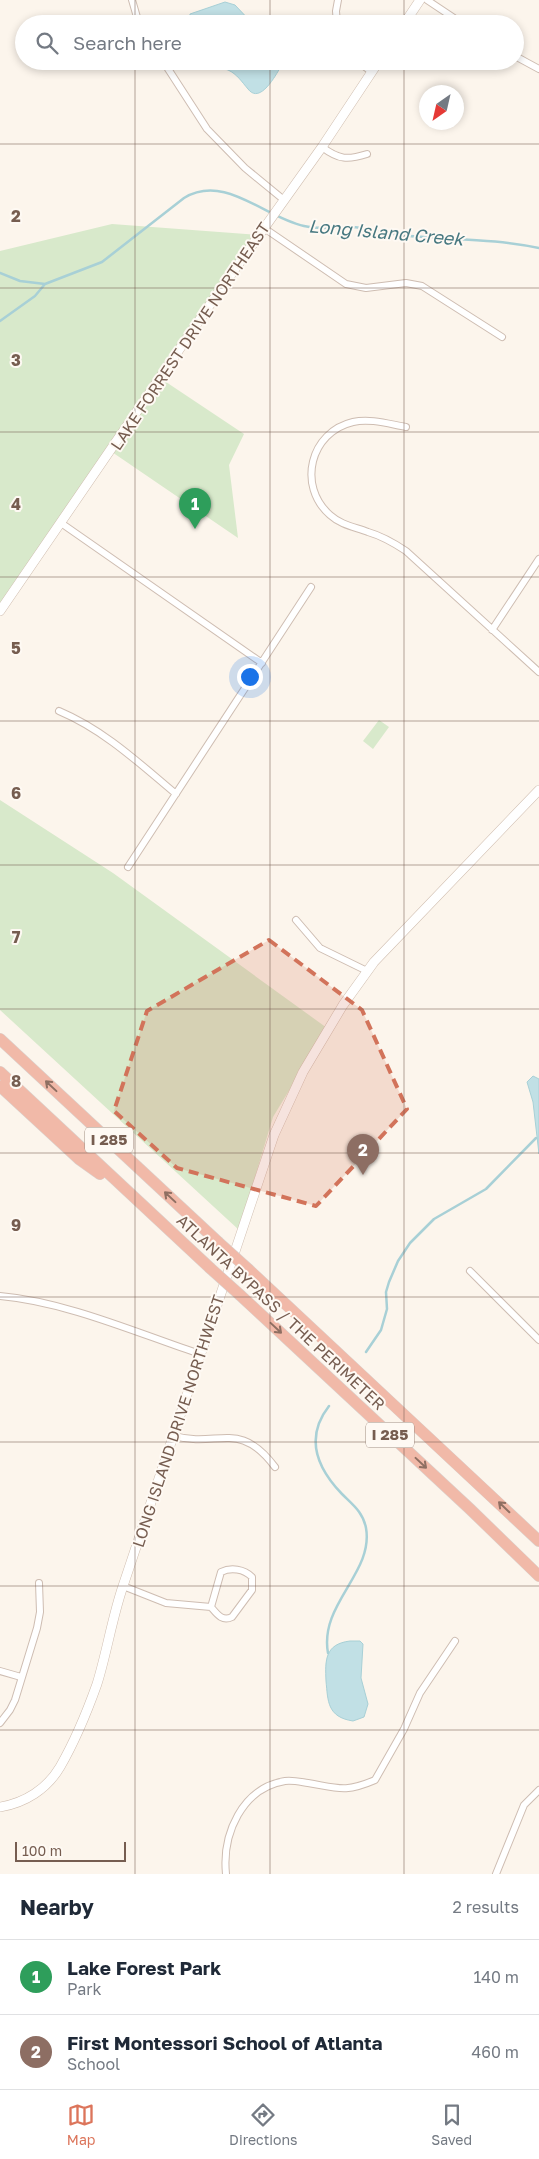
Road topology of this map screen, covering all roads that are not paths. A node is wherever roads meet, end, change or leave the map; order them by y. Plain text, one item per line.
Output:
1 (132, 0) edge
2 (338, 0) edge
3 (420, 0) edge
4 (427, 0) edge
5 (136, 15) edge
6 (336, 15) edge
7 (410, 15) edge
8 (450, 15) edge
9 (524, 61) edge
10 (539, 69) edge
11 (169, 70) edge
12 (369, 70) edge
13 (372, 72) joint
14 (322, 147) junction
15 (367, 154) dead end
16 (281, 203) junction
17 (264, 228) junction
18 (502, 337) dead end
19 (406, 427) dead end
20 (61, 523) junction
21 (539, 559) edge
22 (311, 587) dead end
23 (0, 611) edge
24 (492, 630) junction
25 (262, 662) junction
26 (539, 672) edge
27 (59, 710) dead end
28 (539, 790) edge
29 (176, 794) junction
30 (128, 867) dead end
31 (296, 920) dead end
32 (366, 971) junction
33 (0, 1039) edge
34 (0, 1072) edge
35 (0, 1086) edge
36 (140, 1203) junction
37 (470, 1271) dead end
38 (0, 1296) edge
39 (539, 1340) edge
40 (200, 1354) junction
41 (174, 1436) junction
42 (275, 1467) dead end
43 (539, 1541) edge
44 (539, 1576) edge
45 (39, 1582) dead end
46 (123, 1586) junction
47 (211, 1607) junction
48 (455, 1640) dead end
49 (0, 1671) edge
50 (20, 1677) junction
51 (0, 1723) edge
52 (539, 1790) edge
53 (0, 1807) edge
54 (226, 1874) edge
55 (496, 1874) edge

1 - 5 street
2 - 6 street
3 - 7 street
4 - 8 street
9 - 10 street
11 - 16 street
12 - 13 street
13 - 14 street, LAKE FORREST DRIVE NORTHEAST
14 - 15 street
14 - 16 street, LAKE FORREST DRIVE NORTHEAST
16 - 17 street, LAKE FORREST DRIVE NORTHEAST
17 - 18 street
17 - 20 street, LAKE FORREST DRIVE NORTHEAST
19 - 24 street
20 - 23 street, LAKE FORREST DRIVE NORTHEAST
20 - 25 street
21 - 24 street
22 - 25 street
24 - 26 street
25 - 29 street
27 - 29 street
28 - 32 street, LONG ISLAND DRIVE NORTHWEST
29 - 30 street
31 - 32 street
32 - 40 street, LONG ISLAND DRIVE NORTHWEST
43 -> 33 highway, ATLANTA BYPASS / THE PERIMETER / I 285, bridge
34 - 36 highway, ATLANTA BYPASS / THE PERIMETER / I 285
35 - 36 highway
36 -> 44 highway, ATLANTA BYPASS / THE PERIMETER / I 285, bridge
37 - 39 street
38 - 40 street
40 - 41 street, LONG ISLAND DRIVE NORTHWEST
41 - 42 street
41 - 46 street, LONG ISLAND DRIVE NORTHWEST
45 - 50 street
46 - 47 street
46 - 53 street, LONG ISLAND DRIVE NORTHWEST
47 - 47 street
48 - 54 street
49 - 50 street
50 - 51 street
52 - 55 street

